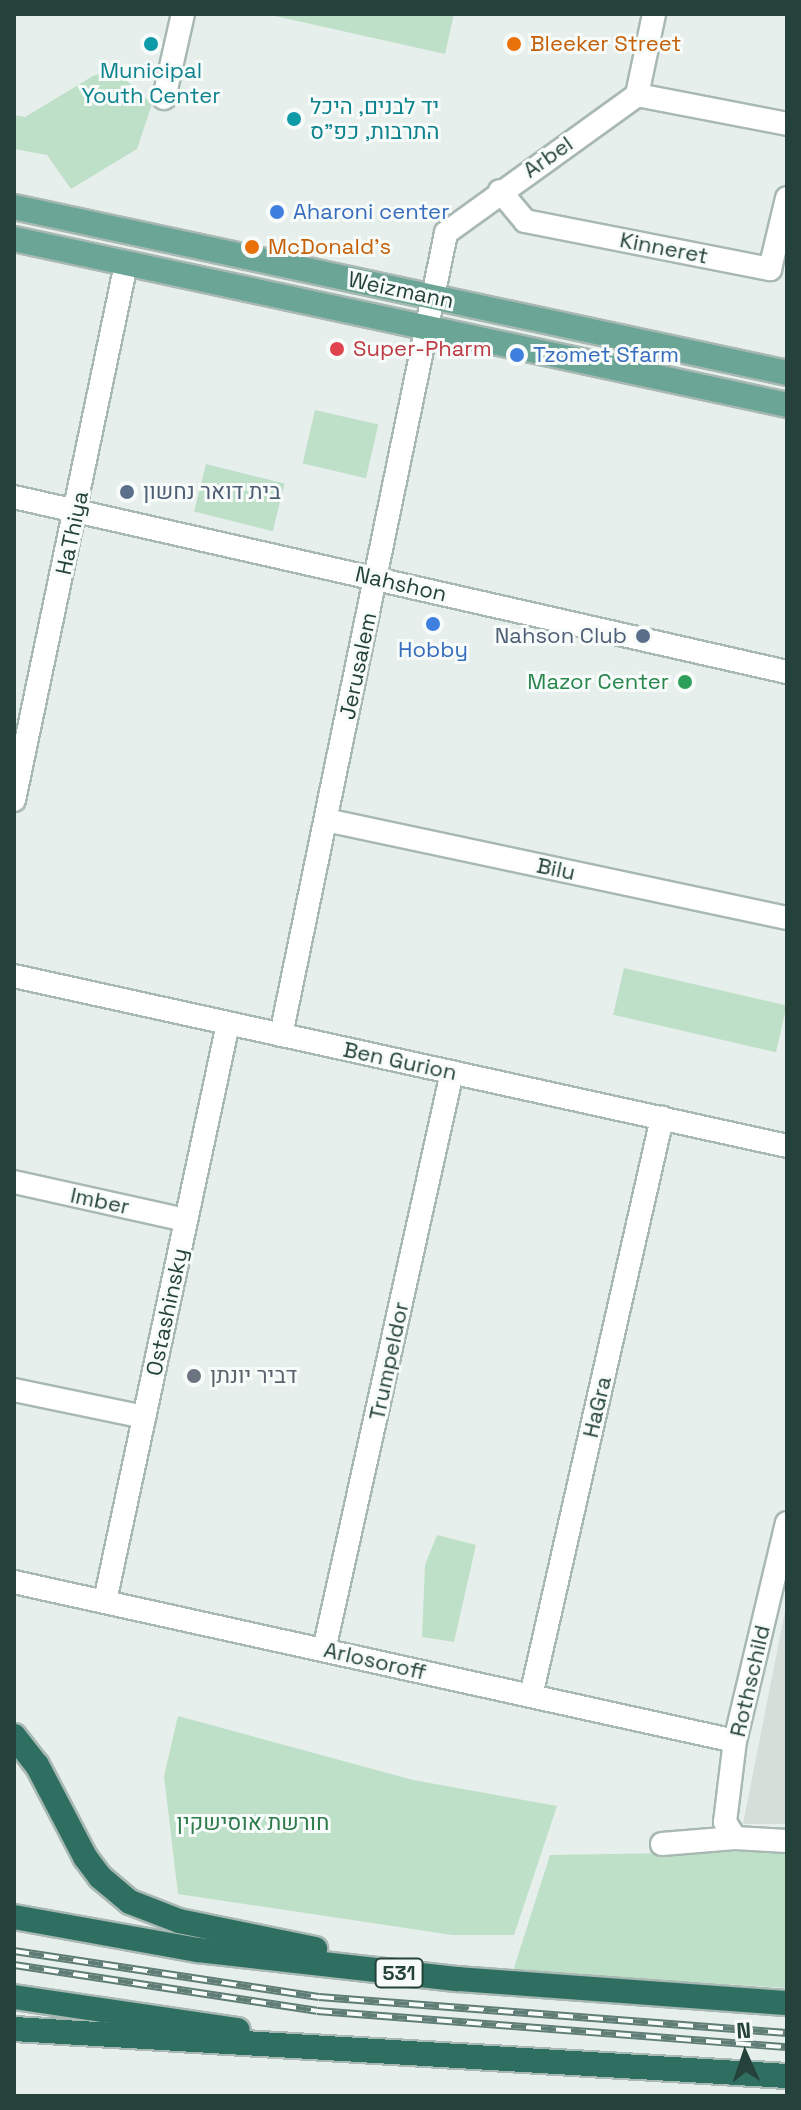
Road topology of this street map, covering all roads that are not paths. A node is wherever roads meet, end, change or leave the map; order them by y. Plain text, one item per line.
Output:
1 (183, 14) edge
2 (654, 14) edge
3 (637, 95) junction
4 (164, 98) dead end
5 (787, 124) edge
6 (500, 191) junction
7 (787, 198) edge
8 (14, 207) edge
9 (14, 239) edge
10 (126, 264) junction
11 (432, 297) junction
12 (425, 327) junction
13 (787, 373) edge
14 (787, 405) edge
15 (14, 497) edge
16 (76, 514) junction
17 (376, 578) junction
18 (787, 672) edge
19 (14, 800) edge
20 (326, 820) junction
21 (787, 918) edge
22 (14, 976) edge
23 (228, 1024) junction
24 (281, 1035) junction
25 (452, 1072) junction
26 (662, 1118) junction
27 (787, 1146) edge
28 (14, 1182) edge
29 (186, 1220) junction
30 (14, 1390) edge
31 (144, 1417) junction
32 (787, 1523) edge
33 (14, 1582) edge
34 (105, 1601) junction
35 (324, 1650) junction
36 (531, 1696) junction
37 (14, 1736) edge
38 (735, 1741) junction
39 (735, 1838) junction
40 (787, 1841) edge
41 (662, 1844) dead end
42 (14, 1917) edge
43 (458, 1979) junction
44 (14, 1997) edge
45 (787, 2003) edge
46 (14, 2029) edge
47 (483, 2056) junction
48 (787, 2076) edge

1 - 4 street
2 - 3 street
3 - 5 street
3 - 6 street, Arbel
6 - 7 street, Kinneret
6 - 11 street, Arbel
8 - 11 main road, Weizmann
9 - 10 main road, Weizmann
10 - 12 main road, Weizmann
10 - 16 street, HaThiya
11 - 12 street, Jerusalem
11 - 13 main road, Weizmann
12 - 14 main road, Weizmann
12 - 17 street, Jerusalem
15 - 16 street, Nahshon
16 - 17 street, Nahshon
16 - 19 street, HaThiya
17 - 18 street, Nahshon
17 - 20 street, Jerusalem
20 - 21 street, Bilu
20 - 24 street, Jerusalem
22 - 23 street, Ben Gurion
23 - 24 street, Ben Gurion
23 - 29 street, Ostashinsky
24 - 25 street, Ben Gurion
25 - 26 street, Ben Gurion
25 - 35 street, Trumpeldor
26 - 27 street, Ben Gurion
26 - 36 street, HaGra
28 - 29 street, Imber
29 - 31 street, Ostashinsky
30 - 31 street
31 - 34 street, Ostashinsky
32 - 38 street, Rothschild
33 - 34 street, Arlosoroff
34 - 35 street, Arlosoroff
35 - 36 street, Arlosoroff
36 - 38 street, Arlosoroff
37 - 43 highway
38 - 39 street, Rothschild
39 - 40 street
39 - 41 street
42 - 43 highway, 531
43 - 45 highway, 531
44 - 47 highway
46 - 47 highway
47 - 48 highway

